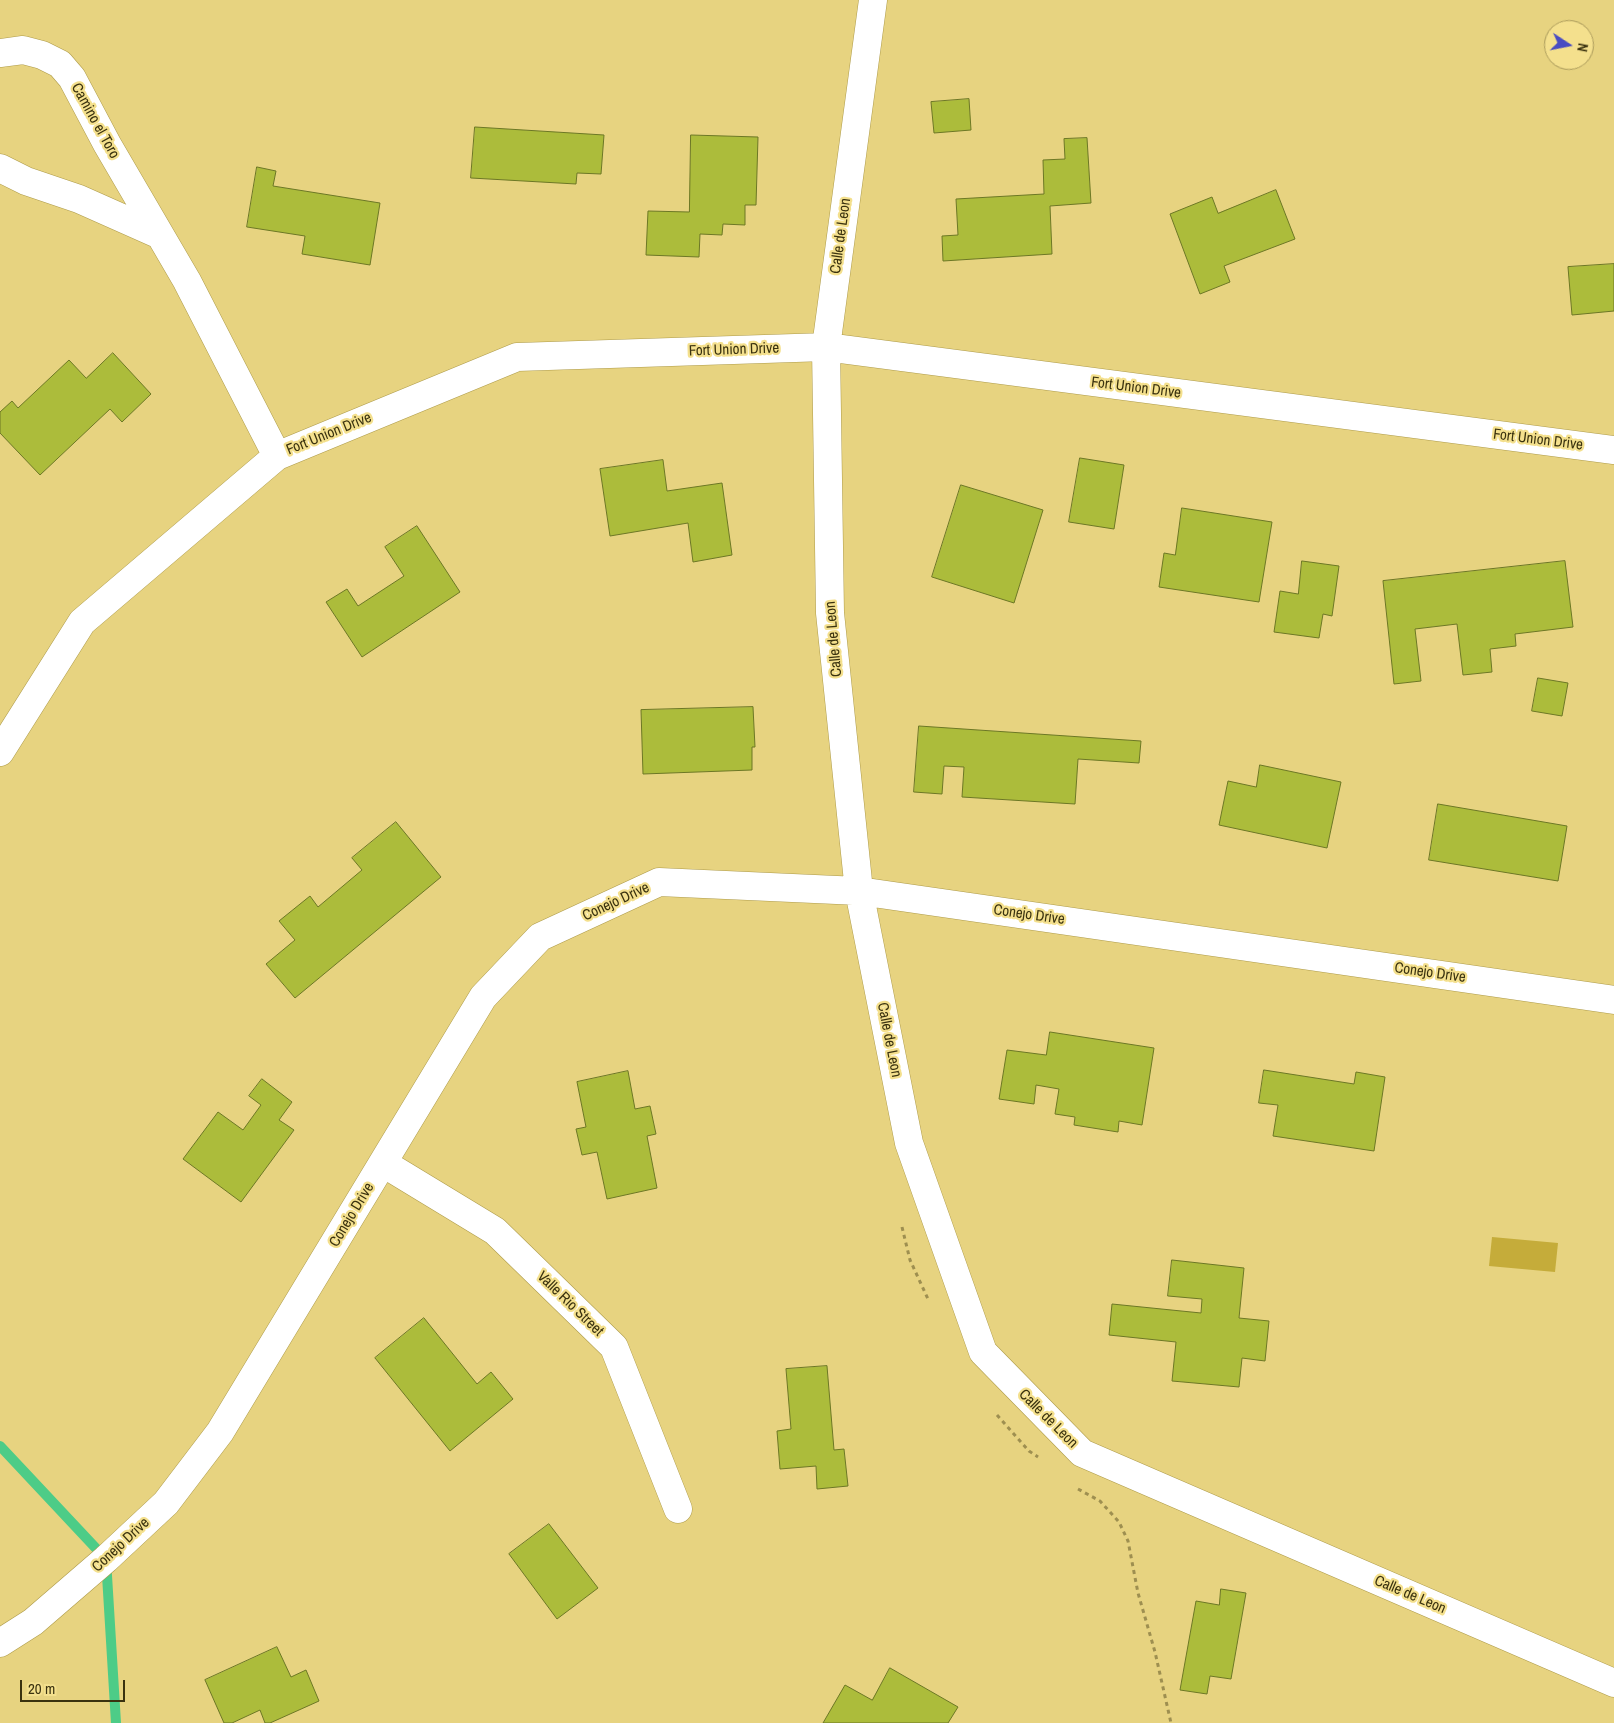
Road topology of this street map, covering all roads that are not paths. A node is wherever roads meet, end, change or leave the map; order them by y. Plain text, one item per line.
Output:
1 (873, 0) edge
2 (0, 53) edge
3 (0, 168) edge
4 (160, 235) junction
5 (826, 347) junction
6 (1614, 450) edge
7 (277, 456) junction
8 (0, 752) edge
9 (859, 891) junction
10 (1614, 1000) edge
11 (383, 1164) junction
12 (678, 1509) dead end
13 (0, 1643) edge
14 (1614, 1683) edge

1 - 5 street, Calle de Leon
2 - 4 street, Camino el Toro
3 - 4 street
4 - 7 street, Camino el Toro
5 - 6 street, Fort Union Drive
5 - 7 street, Fort Union Drive
5 - 9 street, Calle de Leon
7 - 8 street, Fort Union Drive
9 - 10 street, Conejo Drive
9 - 11 street, Conejo Drive
9 - 14 street, Calle de Leon
11 - 12 street, Valle Rio Street
11 - 13 street, Conejo Drive

